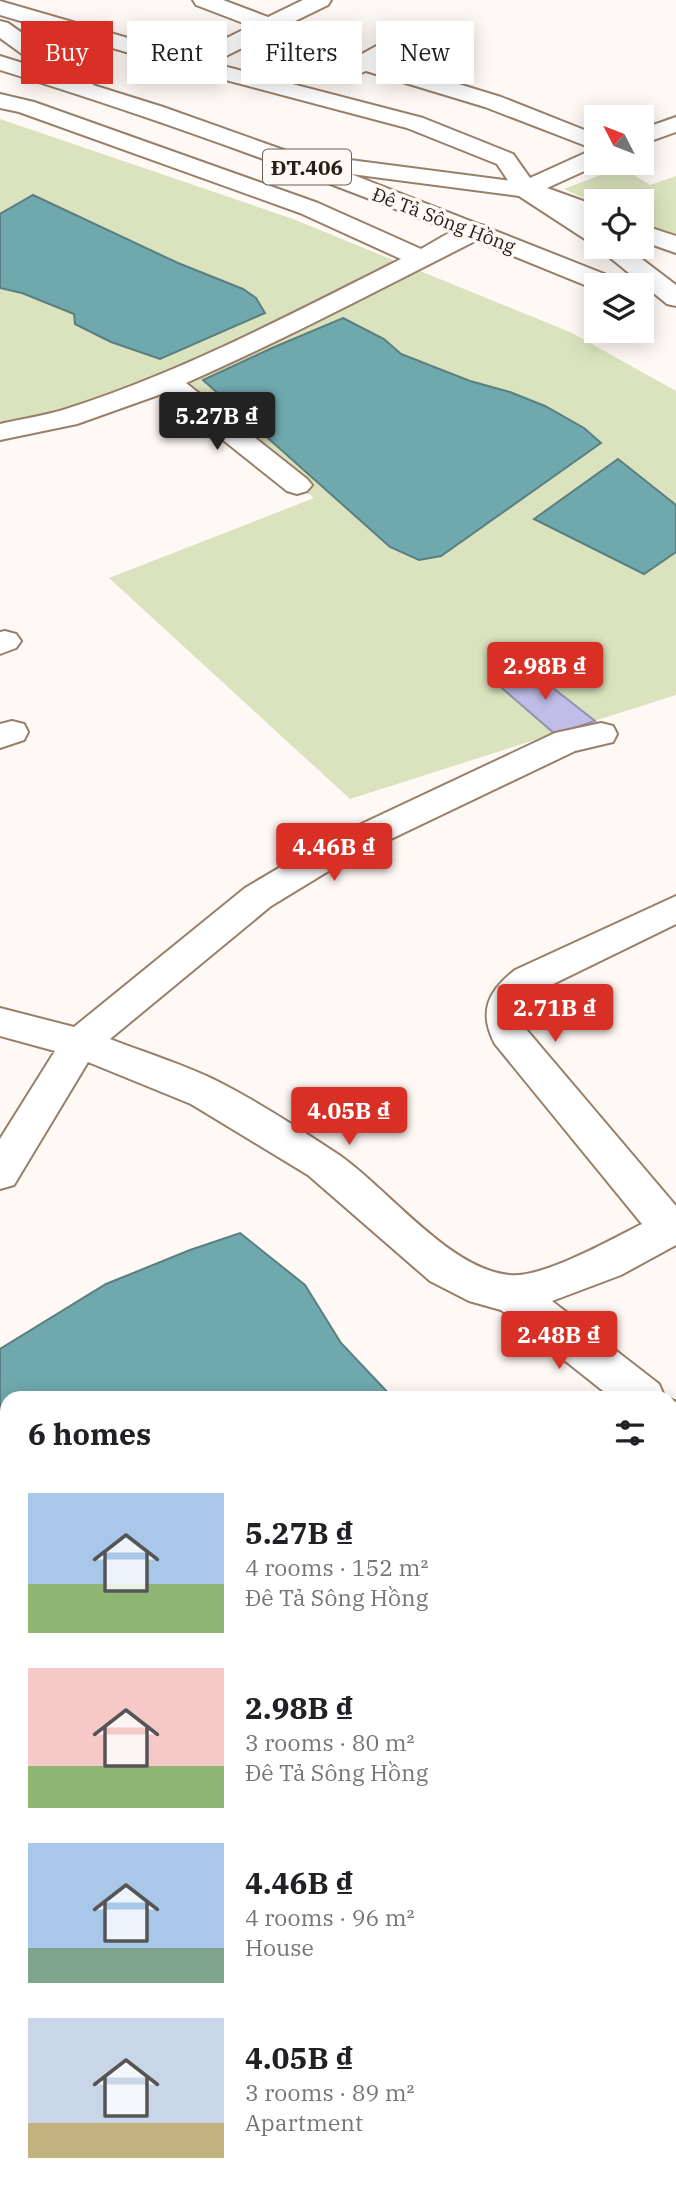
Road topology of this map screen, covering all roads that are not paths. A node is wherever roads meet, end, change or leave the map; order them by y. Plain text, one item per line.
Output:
1 (204, 0) edge
2 (320, 0) edge
3 (0, 8) edge
4 (262, 21) edge
5 (281, 21) edge
6 (0, 27) edge
7 (127, 45) edge
8 (376, 56) edge
9 (0, 63) edge
10 (364, 63) junction
11 (227, 74) edge
12 (84, 88) junction
13 (458, 92) junction
14 (306, 96) junction
15 (0, 101) edge
16 (415, 123) junction
17 (676, 124) edge
18 (654, 132) edge
19 (584, 138) edge
20 (279, 157) junction
21 (584, 162) edge
22 (526, 189) junction
23 (584, 210) edge
24 (584, 227) edge
25 (476, 231) junction
26 (654, 237) edge
27 (676, 245) edge
28 (423, 259) junction
29 (626, 259) edge
30 (584, 275) edge
31 (676, 298) edge
32 (654, 304) edge
33 (676, 313) edge
34 (166, 381) junction
35 (0, 432) edge
36 (297, 485) dead end
37 (601, 734) dead end
38 (676, 909) edge
39 (0, 1023) edge
40 (80, 1043) junction
41 (0, 1173) edge
42 (673, 1226) edge
43 (512, 1294) junction
44 (636, 1391) edge

1 - 4 street
2 - 5 street
3 - 7 street
6 - 12 street
8 - 10 street
9 - 12 street, Đê Tả Sông Hồng / ĐT.406
10 - 13 street
10 - 14 street
11 - 14 street
12 - 20 street, Đê Tả Sông Hồng / ĐT.406
13 - 16 street
13 - 19 street
14 - 16 street
15 - 28 street
16 - 22 street
17 - 18 street
20 - 22 street
20 - 25 street, Đê Tả Sông Hồng / ĐT.406
21 - 22 street
22 - 23 street
22 - 24 street
25 - 28 street
25 - 30 street, Đê Tả Sông Hồng / ĐT.406
26 - 27 street
28 - 34 street
29 - 31 street
32 - 33 street
34 - 35 street
34 - 36 street
37 - 40 street
38 - 42 street
39 - 40 street
40 - 41 street
40 - 43 street
42 - 43 street
43 - 44 street

